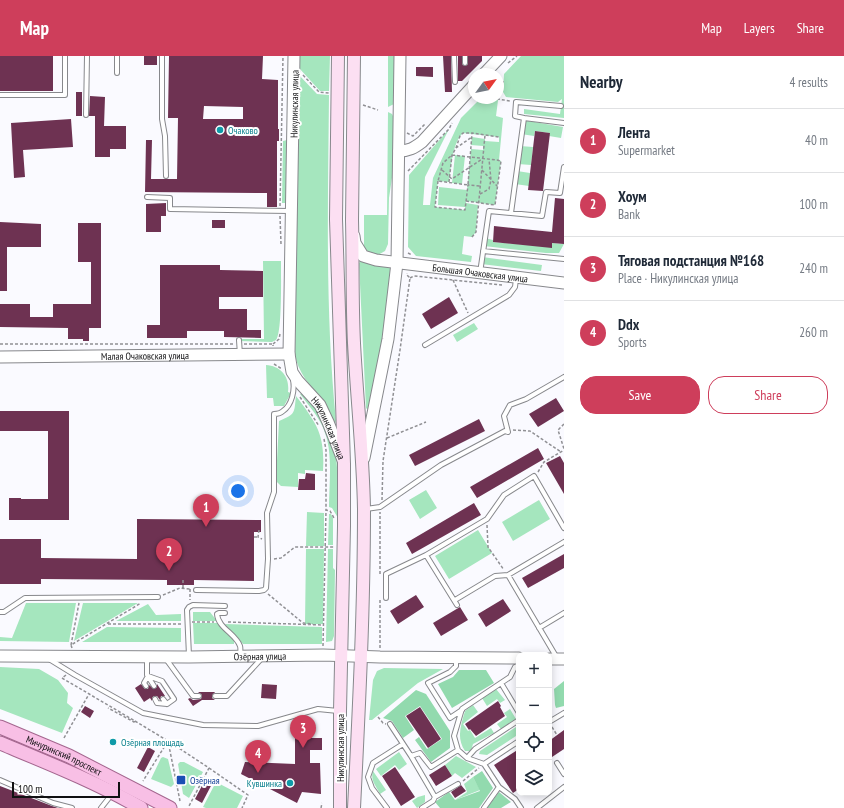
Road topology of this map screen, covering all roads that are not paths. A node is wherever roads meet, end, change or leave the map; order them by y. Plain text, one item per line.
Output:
1 (65, 56) edge
2 (87, 56) edge
3 (117, 56) edge
4 (162, 56) edge
5 (294, 56) edge
6 (338, 56) edge
7 (354, 56) edge
8 (400, 56) edge
9 (454, 56) edge
10 (465, 56) edge
11 (503, 61) edge
12 (465, 63) dead end
13 (493, 68) edge
14 (117, 73) dead end
15 (455, 82) dead end
16 (468, 92) edge
17 (0, 95) edge
18 (561, 106) dead end
19 (86, 115) dead end
20 (524, 118) junction
21 (564, 124) edge
22 (399, 151) junction
23 (564, 167) edge
24 (166, 176) dead end
25 (562, 193) edge
26 (147, 197) dead end
27 (292, 211) junction
28 (511, 213) junction
29 (352, 224) junction
30 (483, 251) junction
31 (564, 259) edge
32 (402, 264) junction
33 (480, 273) junction
34 (516, 282) junction
35 (564, 283) edge
36 (425, 345) dead end
37 (289, 354) junction
38 (0, 356) edge
39 (292, 372) junction
40 (564, 377) edge
41 (344, 464) junction
42 (363, 466) junction
43 (364, 509) junction
44 (564, 528) edge
45 (564, 542) edge
46 (426, 555) junction
47 (508, 575) junction
48 (196, 590) road end
49 (158, 597) road end
50 (386, 598) dead end
51 (225, 606) dead end
52 (0, 612) edge
53 (225, 613) dead end
54 (564, 613) edge
55 (539, 628) junction
56 (0, 656) edge
57 (45, 656) junction
58 (265, 656) junction
59 (342, 656) junction
60 (362, 656) junction
61 (147, 657) junction
62 (165, 657) junction
63 (189, 657) junction
64 (240, 657) junction
65 (456, 658) junction
66 (516, 658) edge
67 (557, 659) edge
68 (516, 667) edge
69 (148, 676) junction
70 (501, 683) junction
71 (146, 686) dead end
72 (154, 686) dead end
73 (198, 696) dead end
74 (215, 696) dead end
75 (341, 696) junction
76 (360, 697) junction
77 (155, 699) dead end
78 (163, 699) dead end
79 (167, 704) junction
80 (516, 708) edge
81 (462, 710) junction
82 (340, 711) junction
83 (564, 713) edge
84 (552, 720) edge
85 (516, 722) edge
86 (390, 724) road end
87 (0, 727) edge
88 (0, 743) edge
89 (516, 743) edge
90 (403, 744) junction
91 (458, 750) junction
92 (411, 756) junction
93 (467, 758) junction
94 (557, 763) dead end
95 (484, 764) junction
96 (564, 774) edge
97 (0, 780) edge
98 (458, 784) road end
99 (499, 787) junction
100 (564, 787) edge
101 (113, 792) junction
102 (435, 796) junction
103 (175, 805) edge
104 (72, 808) edge
105 (101, 808) edge
106 (141, 808) edge
107 (340, 808) edge
108 (354, 808) edge
109 (388, 808) edge
110 (422, 808) edge
111 (484, 808) edge
112 (521, 808) edge
113 (537, 808) edge

1 - 17 lane
2 - 19 lane
3 - 14 lane
4 - 24 lane
5 - 27 street, Никулинская улица
6 - 41 main road, bridge
7 - 29 main road, bridge
8 - 22 street, Никулинская улица
9 - 15 lane
10 - 12 lane
11 - 13 street
16 - 22 street
18 - 20 lane
20 - 21 lane
20 - 28 lane
22 - 32 street, Никулинская улица
23 - 25 lane
25 - 28 lane
26 - 27 lane
27 - 37 street, Никулинская улица
28 - 30 lane
29 - 32 street, Большая Очаковская улица
29 - 42 main road
30 - 31 lane
30 - 33 lane
32 - 33 street, Большая Очаковская улица
32 - 42 street, Никулинская улица
33 - 34 street, Большая Очаковская улица
34 - 35 street, Большая Очаковская улица
34 - 36 lane
37 - 38 street, Малая Очаковская улица
37 - 39 street, Никулинская улица
39 - 41 street, Никулинская улица
39 - 48 lane
40 - 43 lane
41 - 59 main road, Никулинская улица
42 - 43 main road, Никулинская улица
43 - 60 main road, Никулинская улица
44 - 46 lane
45 - 47 lane
46 - 47 lane
46 - 50 lane
47 - 55 lane
49 - 52 lane
51 - 63 lane
53 - 64 lane
54 - 55 lane
55 - 67 lane
56 - 57 street, Озёрная улица
57 - 61 street, Озёрная улица
57 - 82 lane
58 - 59 street, Озёрная улица
58 - 64 street, Озёрная улица
58 - 74 lane
59 - 60 street, Озёрная улица
59 - 75 main road, Никулинская улица
60 - 65 street, Озёрная улица
60 - 76 main road, Никулинская улица
61 - 62 street, Озёрная улица
61 - 69 lane
62 - 63 street, Озёрная улица
62 - 73 lane
63 - 64 street, Озёрная улица
65 - 66 street, Озёрная улица
65 - 81 lane
68 - 70 lane
69 - 71 lane
69 - 72 lane
69 - 79 lane
70 - 80 lane
70 - 81 lane
75 - 76 main road
75 - 82 main road, Никулинская улица
76 - 108 main road, Никулинская улица
77 - 79 lane
78 - 79 lane
81 - 91 lane
82 - 107 main road, Никулинская улица
83 - 84 lane
85 - 93 lane
86 - 90 lane
87 - 103 main road, Мичуринский проспект
88 - 101 main road, Мичуринский проспект
89 - 95 lane
90 - 92 lane
90 - 109 lane
91 - 92 lane
91 - 93 lane
92 - 102 lane
93 - 95 lane
94 - 96 lane
95 - 99 lane
97 - 104 lane
98 - 102 lane
99 - 111 lane
99 - 112 lane
100 - 113 lane
101 - 105 lane
101 - 106 main road, Мичуринский проспект
102 - 110 lane

